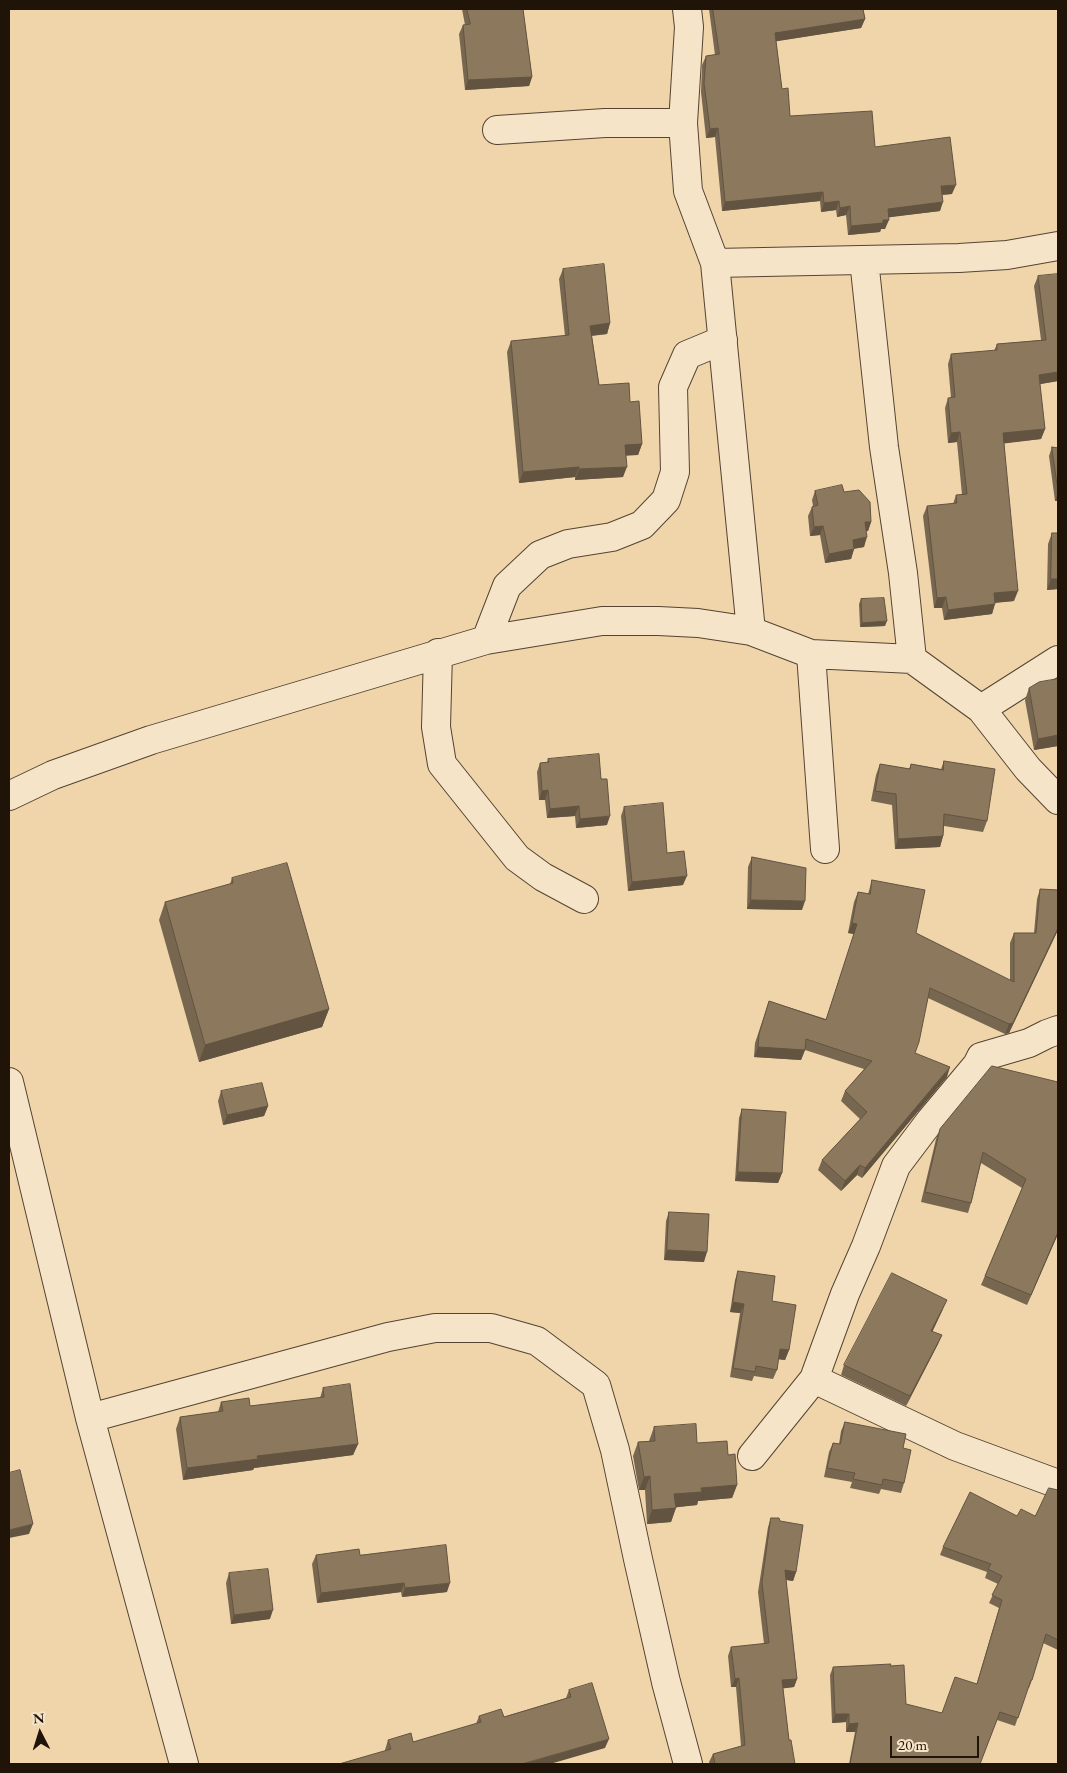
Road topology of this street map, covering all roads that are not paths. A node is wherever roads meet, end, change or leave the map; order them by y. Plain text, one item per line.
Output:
1 (688, 9) edge
2 (683, 122) junction
3 (497, 130) dead end
4 (1058, 246) edge
5 (864, 260) junction
6 (716, 263) junction
7 (723, 340) junction
8 (751, 631) junction
9 (486, 640) junction
10 (438, 653) junction
11 (811, 654) junction
12 (912, 659) junction
13 (1058, 660) edge
14 (981, 709) junction
15 (9, 796) edge
16 (1058, 800) edge
17 (824, 849) dead end
18 (584, 899) dead end
19 (1058, 1030) edge
20 (9, 1082) edge
21 (814, 1379) junction
22 (90, 1418) junction
23 (752, 1456) dead end
24 (1058, 1484) edge
25 (184, 1764) edge
26 (688, 1764) edge

1 - 2 street
2 - 3 street
2 - 6 street
4 - 5 street
5 - 6 street
5 - 12 street
6 - 7 street
7 - 8 street
7 - 9 street
8 - 9 street
8 - 11 street
9 - 10 street
10 - 15 street
10 - 18 street
11 - 12 street
11 - 17 street
12 - 14 street
13 - 14 street
14 - 16 street
19 - 21 street
20 - 22 street
21 - 23 street
21 - 24 street
22 - 25 street
22 - 26 street

